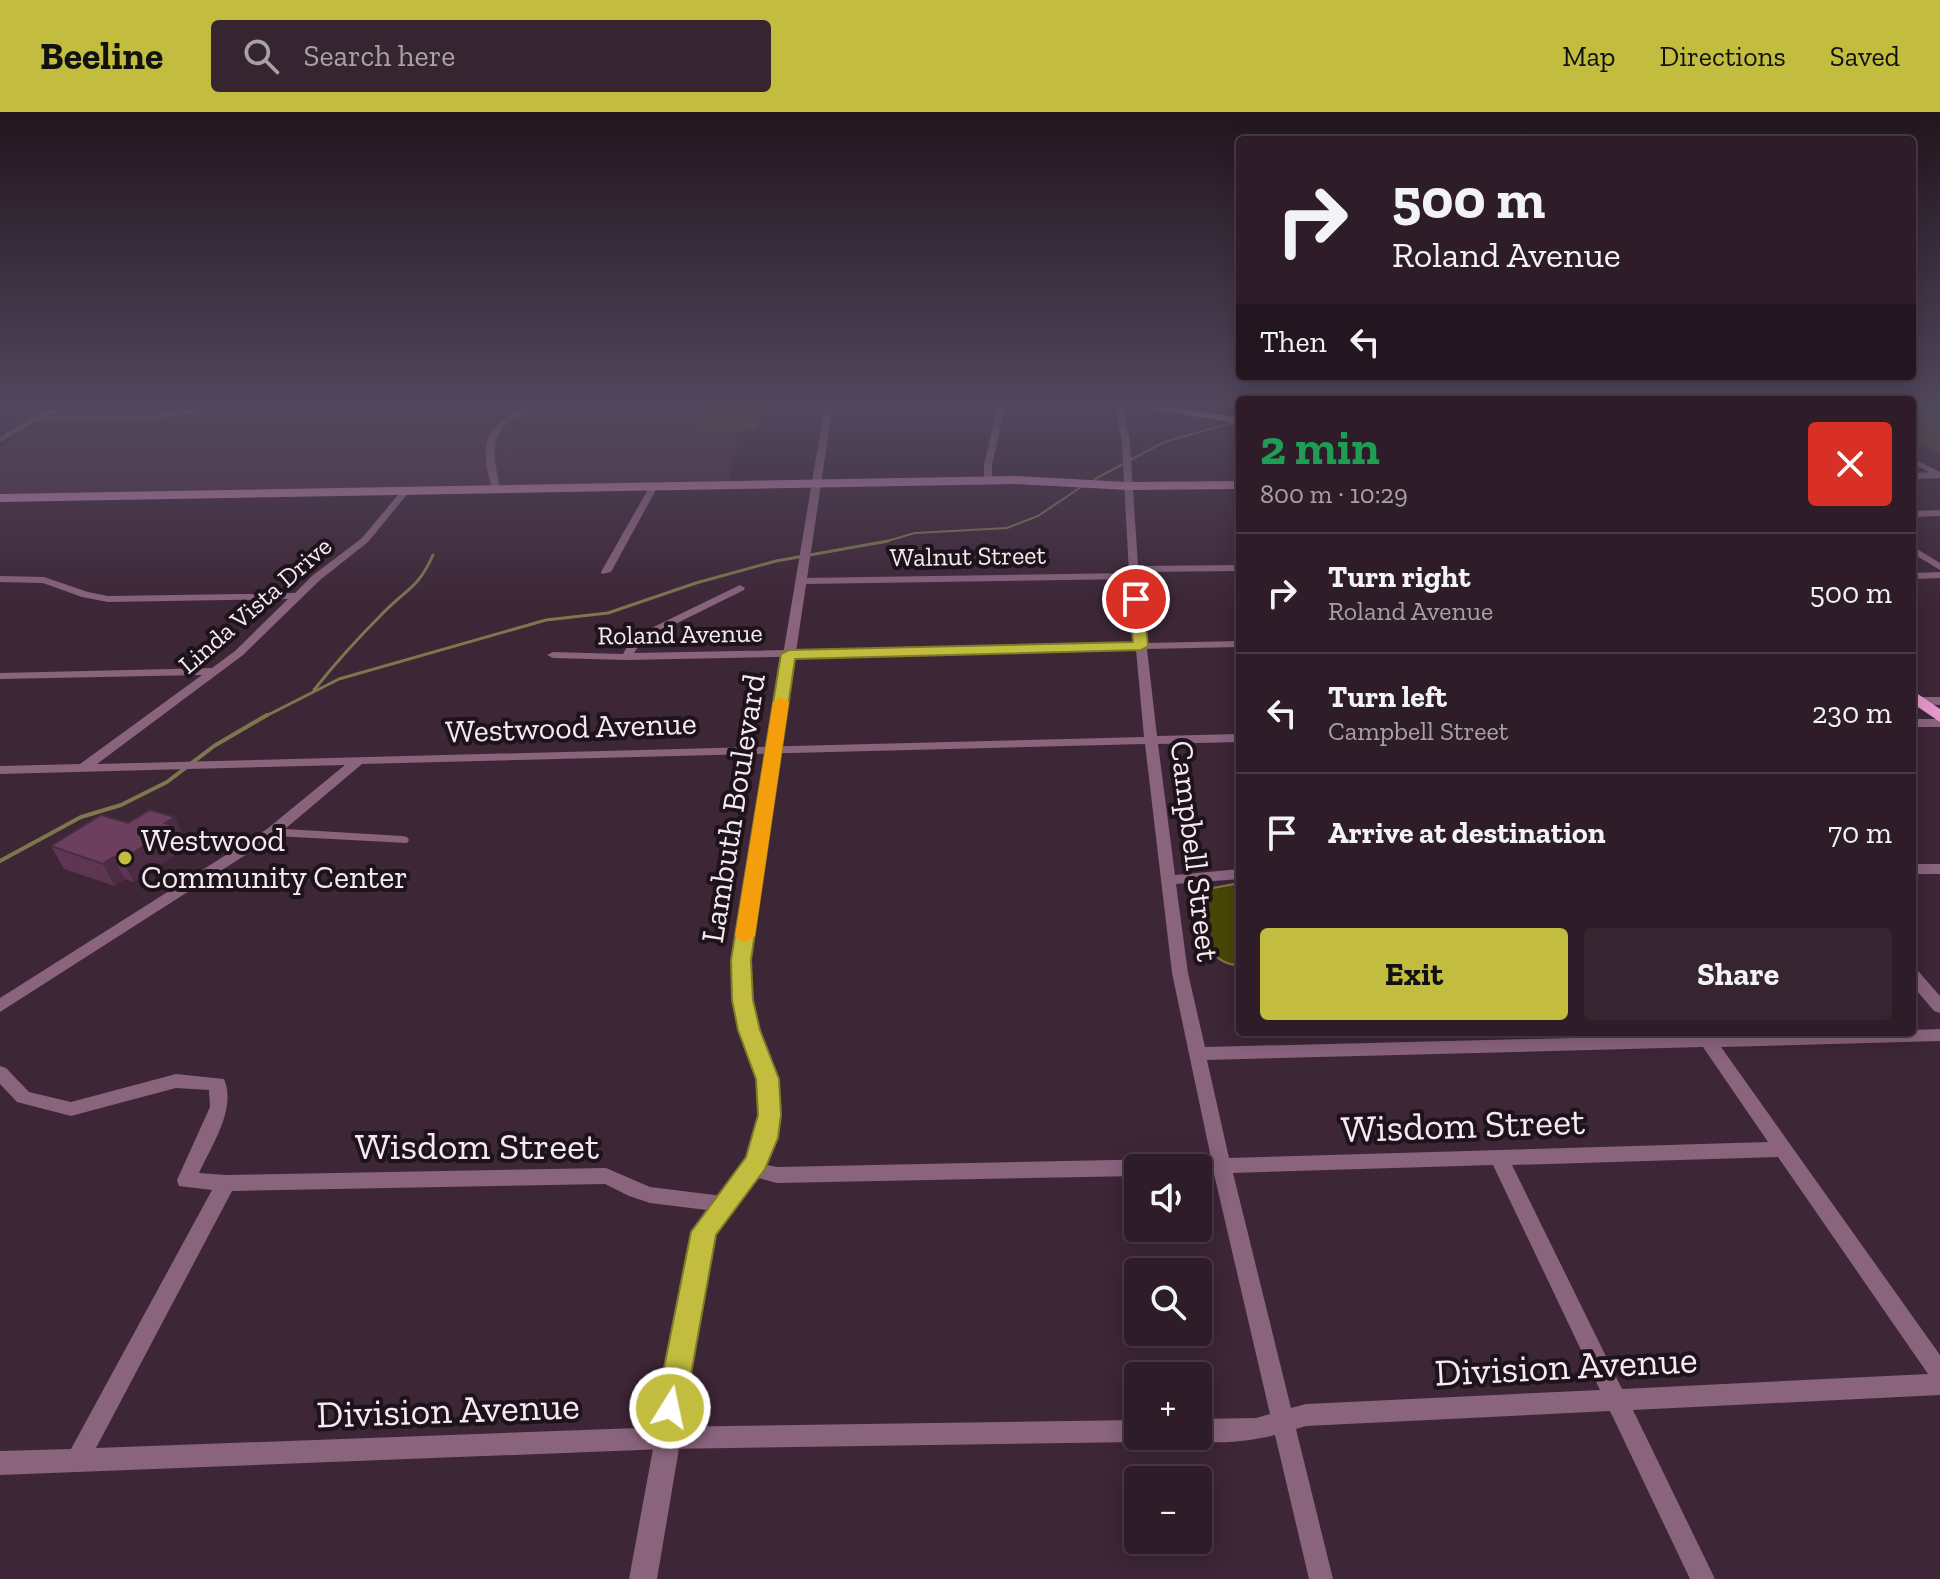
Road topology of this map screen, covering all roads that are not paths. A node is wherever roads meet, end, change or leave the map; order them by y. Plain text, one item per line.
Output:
1 (494, 472) edge
2 (820, 472) edge
3 (988, 472) edge
4 (1107, 472) edge
5 (1127, 472) edge
6 (1139, 472) edge
7 (1940, 475) edge
8 (1916, 476) edge
9 (988, 481) junction
10 (819, 484) junction
11 (1236, 485) edge
12 (654, 486) junction
13 (496, 489) junction
14 (406, 491) junction
15 (0, 498) edge
16 (1940, 513) edge
17 (1916, 514) edge
18 (1916, 552) edge
19 (1940, 567) edge
20 (1236, 568) edge
21 (606, 572) dead end
22 (1134, 572) junction
23 (1940, 575) edge
24 (1916, 576) edge
25 (0, 579) edge
26 (803, 581) junction
27 (740, 588) dead end
28 (296, 596) junction
29 (1236, 644) edge
30 (1141, 646) junction
31 (789, 654) junction
32 (553, 655) dead end
33 (627, 657) junction
34 (217, 671) junction
35 (0, 676) edge
36 (1916, 698) edge
37 (1940, 701) edge
38 (1940, 720) edge
39 (1916, 723) edge
40 (1236, 738) edge
41 (1151, 740) junction
42 (773, 749) junction
43 (358, 761) junction
44 (83, 768) junction
45 (0, 770) edge
46 (272, 832) junction
47 (402, 840) dead end
48 (1916, 869) edge
49 (1940, 869) edge
50 (1236, 874) edge
51 (1170, 880) junction
52 (1916, 980) edge
53 (0, 1006) edge
54 (1940, 1007) edge
55 (1916, 1035) edge
56 (1940, 1035) edge
57 (1822, 1036) edge
58 (1704, 1037) edge
59 (1199, 1054) junction
60 (0, 1073) edge
61 (1784, 1149) junction
62 (1499, 1158) junction
63 (1212, 1167) edge
64 (1222, 1167) junction
65 (1124, 1168) edge
66 (750, 1169) junction
67 (226, 1183) junction
68 (723, 1204) junction
69 (1940, 1373) edge
70 (1940, 1384) edge
71 (1614, 1400) junction
72 (1282, 1423) junction
73 (1212, 1430) edge
74 (1124, 1431) edge
75 (665, 1438) junction
76 (77, 1460) junction
77 (0, 1463) edge
78 (643, 1579) edge
79 (1321, 1579) edge
80 (1703, 1579) edge

1 - 13 street
2 - 10 street, Lambuth Boulevard
3 - 9 street
4 - 9 main road
5 - 22 street, Campbell Street
6 - 11 main road
7 - 8 street
9 - 10 main road
10 - 12 main road
10 - 26 street, Lambuth Boulevard
12 - 13 main road
12 - 21 street
13 - 14 main road
14 - 15 main road
14 - 28 street, Linda Vista Drive
16 - 17 street
18 - 19 street
20 - 22 street, Walnut Street
22 - 26 street, Walnut Street
22 - 30 street, Campbell Street
23 - 24 street
25 - 28 street
26 - 31 street, Lambuth Boulevard
27 - 33 street
28 - 34 street, Linda Vista Drive
29 - 30 street, Roland Avenue
30 - 31 street, Roland Avenue
30 - 41 street, Campbell Street
31 - 33 street, Roland Avenue
31 - 42 street, Lambuth Boulevard
32 - 33 street, Roland Avenue
34 - 35 street
34 - 44 street, Linda Vista Drive
36 - 37 street
36 - 38 main road
38 - 39 street
40 - 41 street, Westwood Avenue
41 - 42 street, Westwood Avenue
41 - 51 street, Campbell Street
42 - 43 street, Westwood Avenue
42 - 66 street, Lambuth Boulevard
43 - 44 street, Westwood Avenue
43 - 46 street
44 - 45 street, Westwood Avenue
46 - 47 street
46 - 53 street
48 - 49 street
50 - 51 street
51 - 59 street, Campbell Street
52 - 54 street
55 - 56 street
57 - 58 street
58 - 59 street
58 - 61 street
59 - 64 street, Campbell Street
60 - 67 street, Wisdom Street
61 - 62 street, Wisdom Street
61 - 69 street
62 - 64 street, Wisdom Street
62 - 71 street
63 - 64 street, Wisdom Street
64 - 72 street, Campbell Street
65 - 66 street
66 - 68 street, Lambuth Boulevard
67 - 68 street, Wisdom Street
67 - 76 street
68 - 75 street, Lambuth Boulevard
70 - 71 street, Division Avenue
71 - 72 street, Division Avenue
71 - 80 street
72 - 73 street, Division Avenue
72 - 79 street, Campbell Street
74 - 75 street, Division Avenue
75 - 76 street, Division Avenue
75 - 78 street, Lambuth Boulevard
76 - 77 street, Division Avenue

